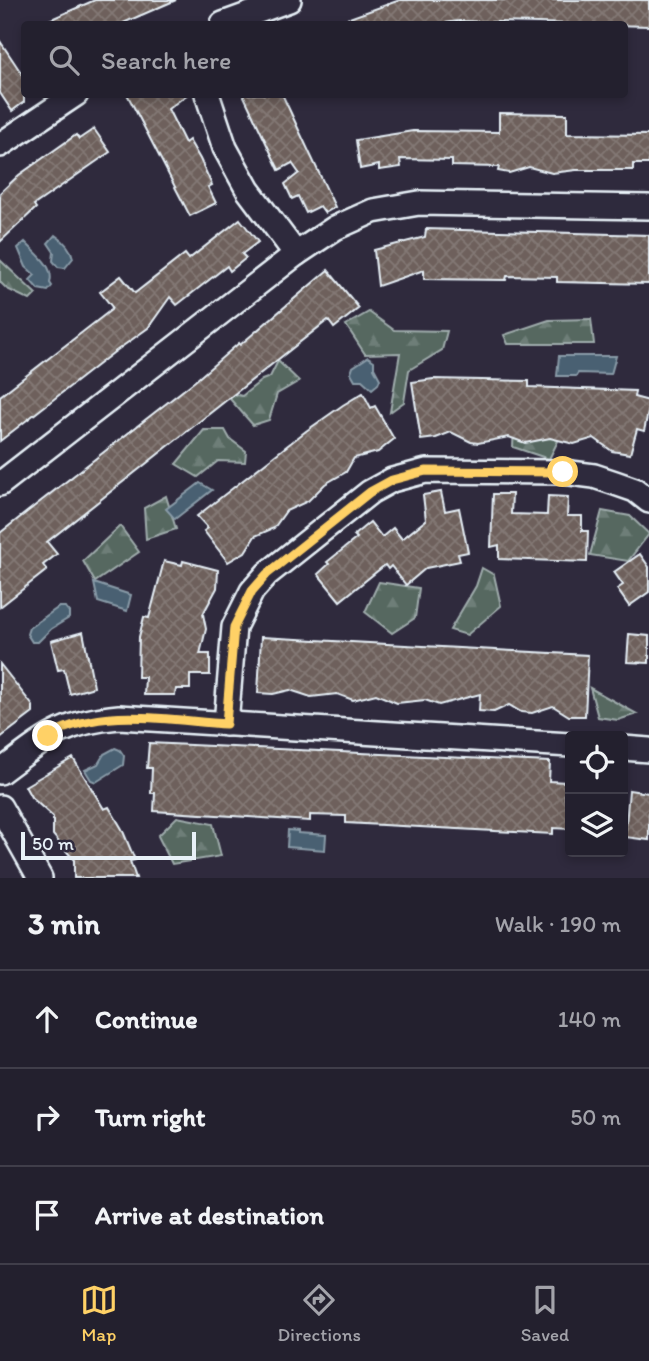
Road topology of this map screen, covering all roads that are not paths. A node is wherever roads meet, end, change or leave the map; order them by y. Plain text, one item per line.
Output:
1 (289, 0) edge
2 (231, 21) edge
3 (70, 98) edge
4 (208, 98) edge
5 (0, 145) edge
6 (649, 207) edge
7 (296, 254) junction
8 (0, 484) edge
9 (649, 501) edge
10 (226, 724) junction
11 (565, 745) edge
12 (628, 748) edge
13 (649, 750) edge
14 (0, 772) edge
15 (0, 807) edge
16 (40, 878) edge

1 - 2 street
3 - 5 street
4 - 7 street
6 - 7 street
7 - 8 street
9 - 10 street
10 - 11 street
10 - 14 street
12 - 13 street
15 - 16 street

